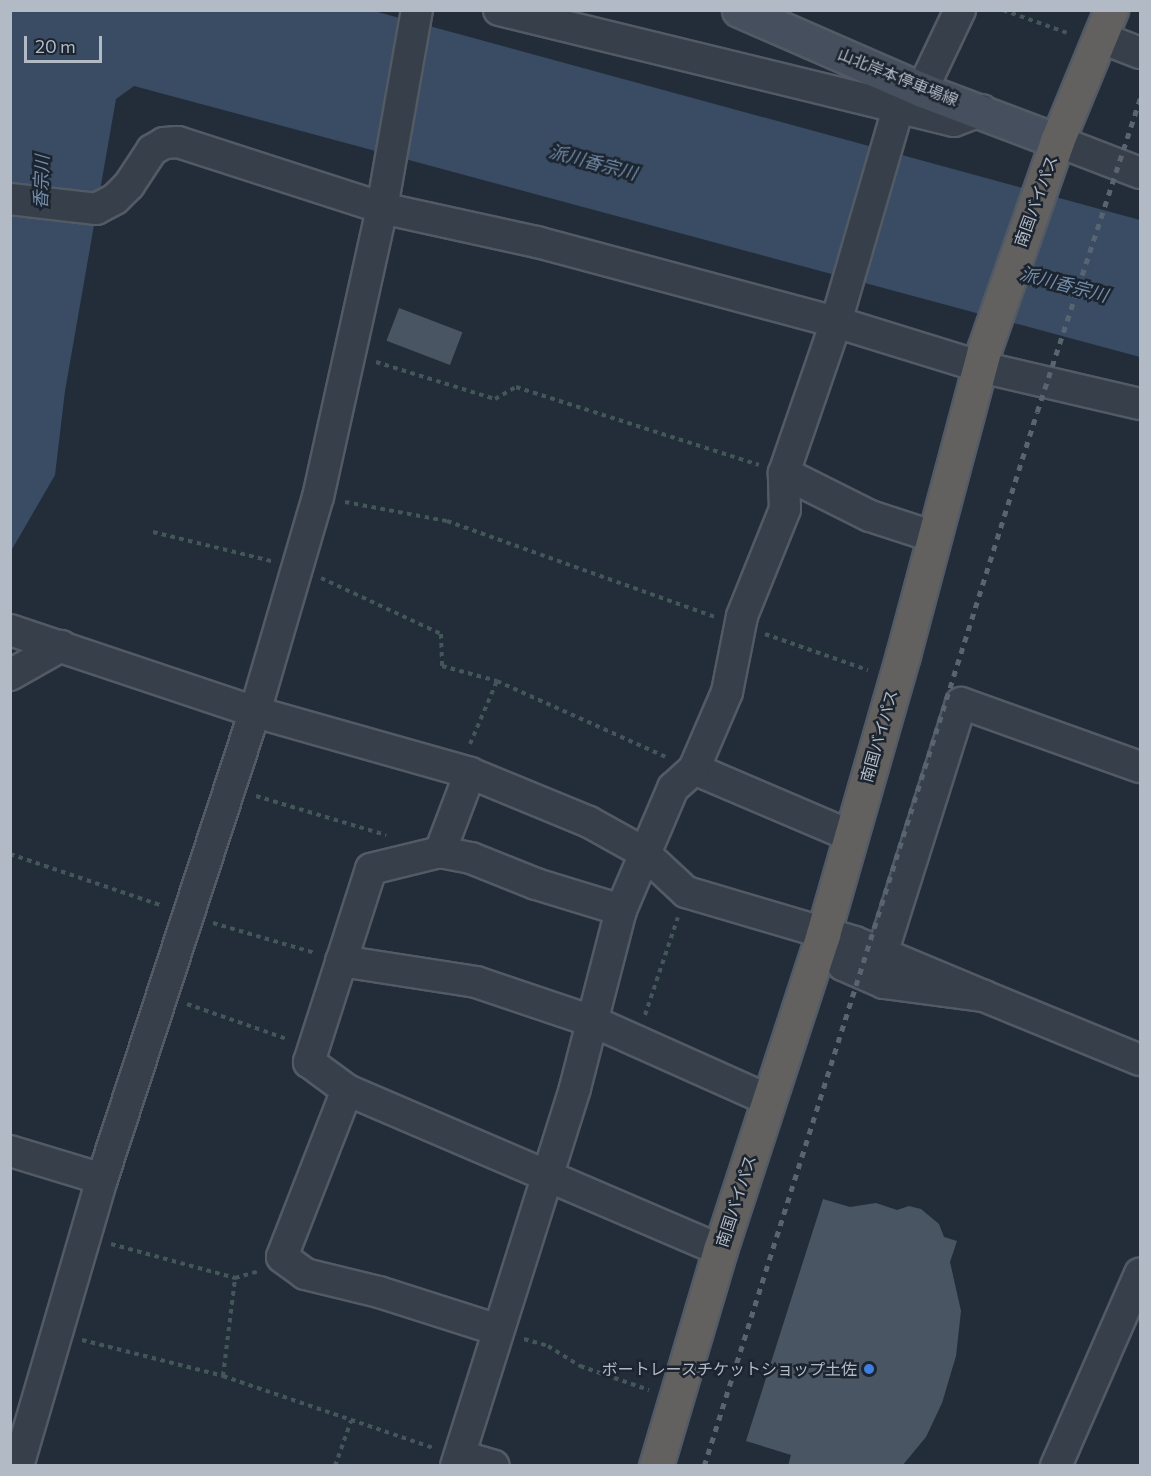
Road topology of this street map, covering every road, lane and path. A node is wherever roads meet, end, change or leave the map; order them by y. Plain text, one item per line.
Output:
1 (417, 10) edge
2 (499, 10) edge
3 (739, 10) edge
4 (960, 10) edge
5 (1003, 10) edge
6 (1102, 30) edge
7 (1140, 53) edge
8 (903, 109) junction
9 (1058, 141) junction
10 (1140, 173) edge
11 (384, 196) junction
12 (10, 199) edge
13 (837, 317) junction
14 (350, 354) junction
15 (982, 358) junction
16 (1140, 404) edge
17 (784, 473) junction
18 (318, 497) junction
19 (153, 532) dead end
20 (935, 537) junction
21 (298, 568) junction
22 (740, 626) junction
23 (10, 630) edge
24 (61, 646) junction
25 (10, 675) edge
26 (497, 681) junction
27 (895, 681) junction
28 (255, 712) junction
29 (1140, 767) edge
30 (694, 769) junction
31 (464, 771) junction
32 (229, 788) junction
33 (851, 836) junction
34 (395, 838) dead end
35 (440, 852) junction
36 (643, 852) junction
37 (686, 892) junction
38 (621, 910) junction
39 (823, 934) junction
40 (882, 954) junction
41 (341, 961) junction
42 (160, 995) junction
43 (984, 996) junction
44 (592, 1021) junction
45 (637, 1041) junction
46 (313, 1049) junction
47 (1140, 1059) edge
48 (347, 1090) junction
49 (769, 1100) junction
50 (10, 1151) edge
51 (548, 1177) junction
52 (102, 1179) junction
53 (84, 1237) junction
54 (720, 1250) junction
55 (290, 1263) junction
56 (1140, 1274) edge
57 (235, 1278) junction
58 (498, 1330) junction
59 (56, 1333) junction
60 (223, 1376) junction
61 (675, 1400) junction
62 (21, 1411) edge
63 (351, 1421) junction
64 (458, 1461) edge
65 (18, 1466) edge
66 (335, 1466) edge
67 (494, 1466) edge
68 (656, 1466) edge
69 (1056, 1466) edge

1 - 11 street
2 - 8 street
3 - 8 main road, 山北岸本停車場線
4 - 8 street
5 - 6 path
6 - 7 street
6 - 9 highway, 南国バイパス
8 - 9 main road, 山北岸本停車場線
8 - 13 street
9 - 10 street
9 - 15 highway, 南国バイパス
11 - 12 street
11 - 13 street
11 - 14 street
13 - 15 street
13 - 17 street
14 - 17 path
14 - 18 street
15 - 16 street
15 - 20 highway, 南国バイパス
17 - 20 street
17 - 22 street
18 - 21 street
18 - 22 path
19 - 21 path
20 - 27 highway, 南国バイパス
21 - 26 path
21 - 28 street
22 - 27 path
22 - 30 street
23 - 24 street
24 - 25 street
24 - 28 street
26 - 30 path
26 - 31 path
27 - 33 highway, 南国バイパス
28 - 31 street
28 - 32 street
29 - 40 street
30 - 33 street
30 - 36 street
31 - 35 street
31 - 36 street
32 - 34 path
32 - 42 street
33 - 39 highway, 南国バイパス
35 - 38 street
35 - 41 street
36 - 37 street
36 - 38 street
37 - 39 street
37 - 45 path
38 - 44 street
39 - 40 street
39 - 43 street
39 - 49 highway, 南国バイパス
40 - 43 street
41 - 44 street
41 - 46 street
42 - 46 path
42 - 52 street
43 - 47 street
44 - 45 street
44 - 51 street
45 - 49 street
46 - 48 street
48 - 51 street
48 - 55 street
49 - 54 highway, 南国バイパス
50 - 52 street
51 - 54 street
51 - 58 street
52 - 53 street
53 - 57 path
53 - 59 street
54 - 61 highway, 南国バイパス
55 - 57 path
55 - 58 street
56 - 69 street
57 - 60 path
58 - 61 path
58 - 64 street
59 - 60 path
59 - 62 street
60 - 63 path
61 - 68 highway, 南国バイパス
62 - 65 street
63 - 64 path
63 - 66 path
64 - 67 street

